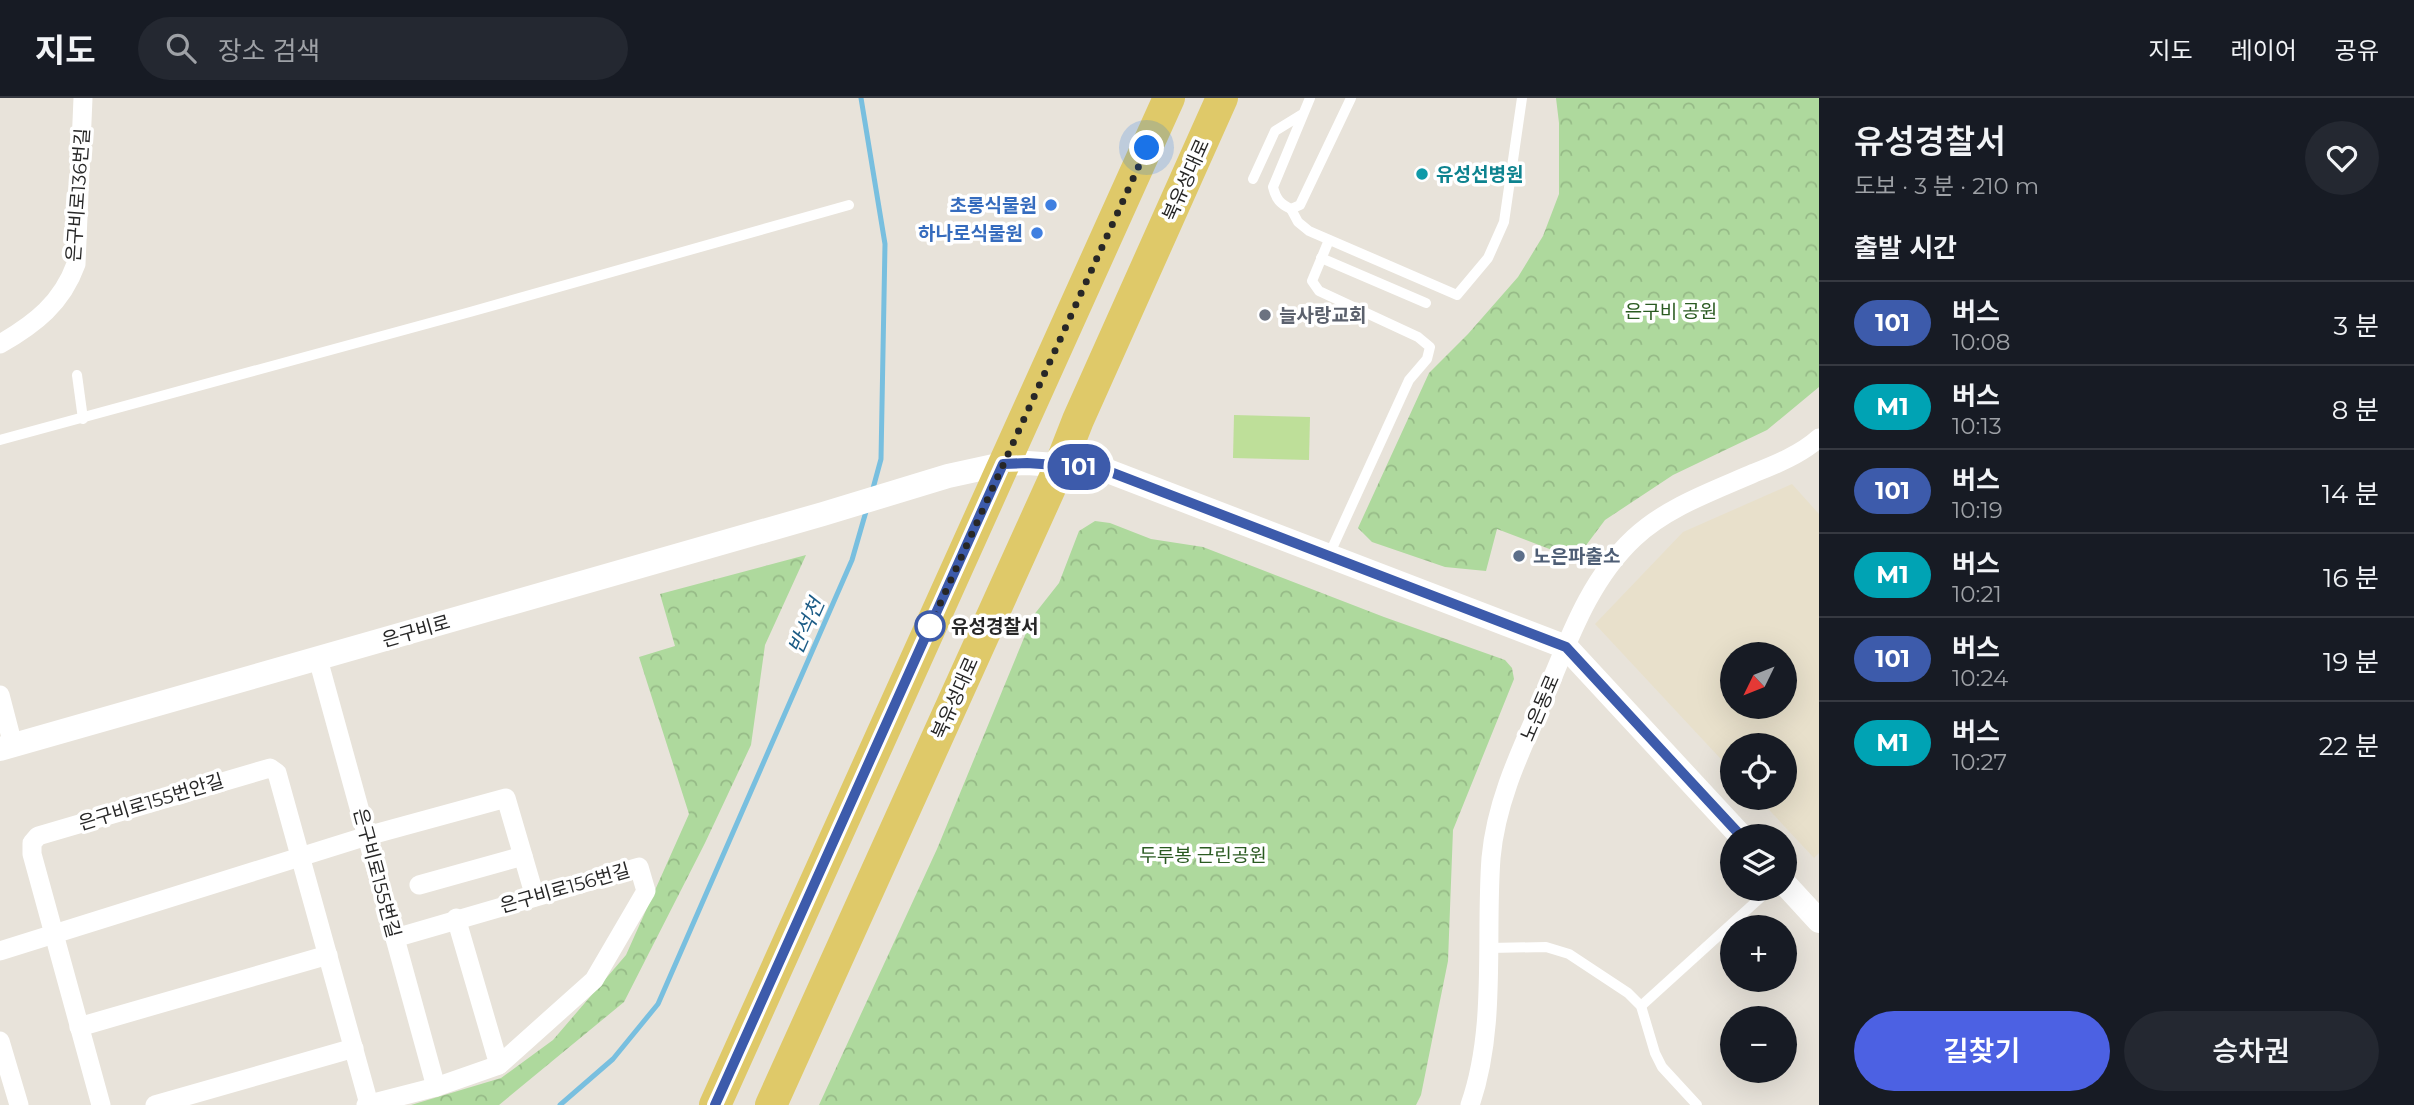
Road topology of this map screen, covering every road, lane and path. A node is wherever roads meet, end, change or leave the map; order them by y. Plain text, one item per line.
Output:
1 (83, 98) edge
2 (1169, 98) edge
3 (1223, 98) edge
4 (1310, 98) edge
5 (1351, 98) edge
6 (1522, 98) edge
7 (1301, 115) junction
8 (1253, 179) dead end
9 (849, 205) dead end
10 (1296, 207) junction
11 (1329, 240) junction
12 (1321, 258) junction
13 (1426, 303) dead end
14 (0, 344) edge
15 (77, 375) dead end
16 (83, 419) junction
17 (1819, 438) edge
18 (0, 440) edge
19 (1003, 464) junction
20 (1060, 466) junction
21 (1329, 556) junction
22 (1566, 647) junction
23 (318, 659) junction
24 (0, 695) edge
25 (7, 747) edge
26 (1730, 824) edge
27 (366, 836) junction
28 (523, 856) junction
29 (302, 858) junction
30 (419, 885) dead end
31 (535, 897) junction
32 (1797, 897) edge
33 (1757, 901) edge
34 (456, 918) junction
35 (1819, 921) edge
36 (53, 934) junction
37 (395, 938) junction
38 (1489, 948) junction
39 (0, 951) edge
40 (328, 955) junction
41 (1641, 1006) junction
42 (79, 1027) junction
43 (0, 1041) edge
44 (354, 1048) junction
45 (499, 1065) junction
46 (436, 1087) junction
47 (19, 1105) edge
48 (101, 1105) edge
49 (155, 1105) edge
50 (367, 1105) edge
51 (715, 1105) edge
52 (771, 1105) edge
53 (1470, 1105) edge
54 (1697, 1105) edge

1 - 14 street, 은구비로136번길
2 - 19 main road
3 - 20 main road, 북유성대로
4 - 7 lane
5 - 10 lane
6 - 11 lane
7 - 8 lane
7 - 10 lane
9 - 16 lane
10 - 11 lane
11 - 12 lane
12 - 13 lane
12 - 21 lane
15 - 16 lane
16 - 18 lane
17 - 22 street, 노은동로
19 - 20 street, 은구비로
19 - 23 street, 은구비로
19 - 51 main road
20 - 21 street
20 - 52 main road, 북유성대로
21 - 22 street
22 - 26 street
22 - 38 street, 노은동로
23 - 25 street, 은구비로
23 - 27 street, 은구비로155번길
24 - 25 street
27 - 28 street
27 - 29 street
27 - 37 street, 은구비로155번길
28 - 30 street
28 - 31 street
29 - 36 street
29 - 36 street, 은구비로155번안길
29 - 40 street, 은구비로155번안길
31 - 34 street, 은구비로156번길
31 - 45 street, 은구비로156번길
32 - 35 street
33 - 41 lane
34 - 37 street, 은구비로156번길
34 - 45 street
36 - 39 street
36 - 42 street, 은구비로155번안길
37 - 46 street, 은구비로155번길
38 - 41 lane
38 - 53 street, 노은동로
40 - 42 street
40 - 44 street, 은구비로155번안길
41 - 54 lane
42 - 48 street, 은구비로155번안길
43 - 47 street
44 - 49 street
44 - 50 street, 은구비로155번안길
45 - 46 street, 은구비로156번길
46 - 50 street, 은구비로156번길

